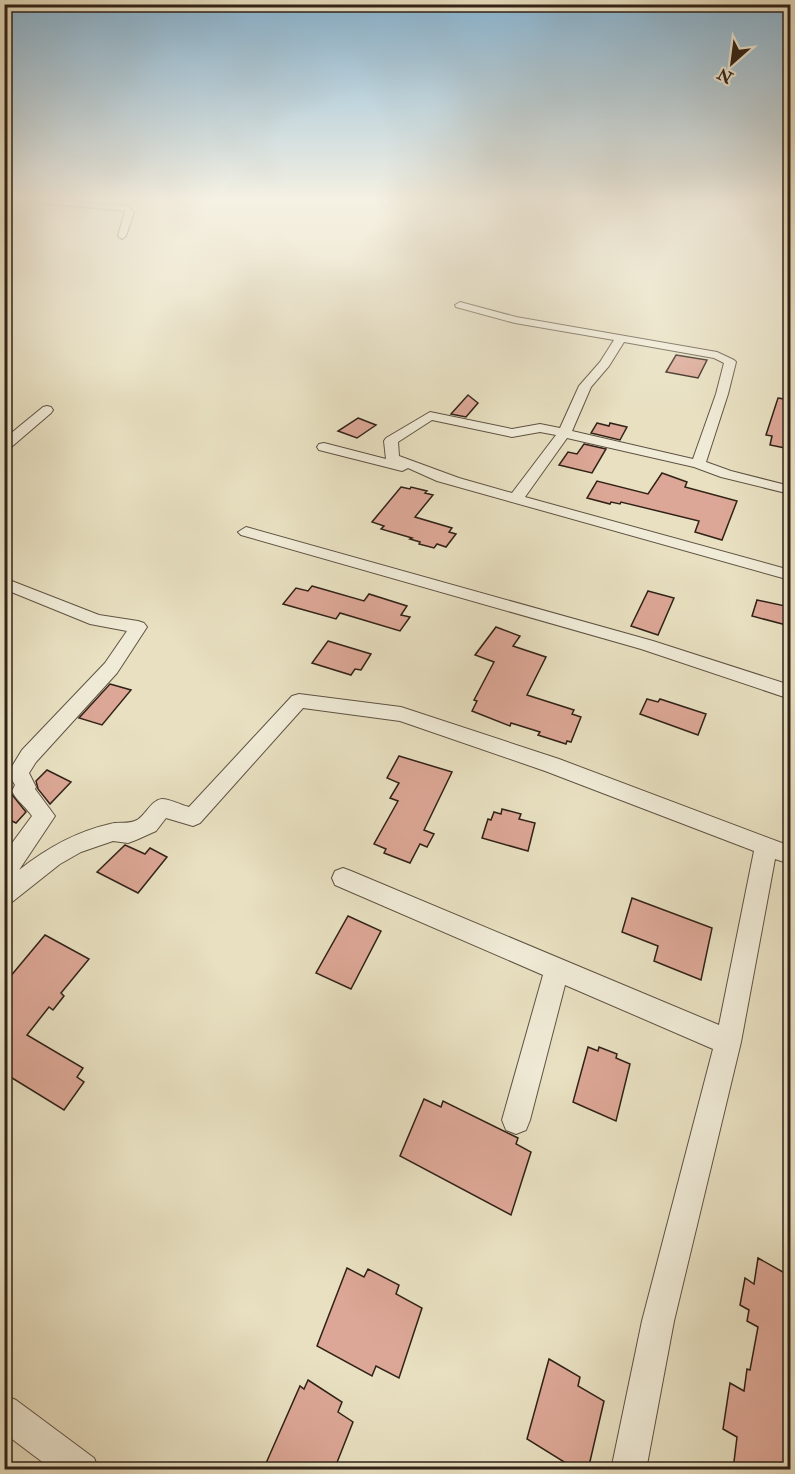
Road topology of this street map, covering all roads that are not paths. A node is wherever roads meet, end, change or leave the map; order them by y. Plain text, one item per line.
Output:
1 (460, 305) dead end
2 (620, 339) junction
3 (46, 410) dead end
4 (564, 433) junction
5 (4, 446) edge
6 (324, 447) dead end
7 (698, 464) junction
8 (453, 480) junction
9 (790, 490) edge
10 (517, 497) junction
11 (246, 532) dead end
12 (790, 575) edge
13 (4, 583) edge
14 (790, 692) edge
15 (778, 850) edge
16 (343, 878) dead end
17 (5, 894) edge
18 (557, 969) junction
19 (728, 1042) junction
20 (516, 1120) dead end
21 (4, 1412) edge
22 (82, 1470) edge
23 (628, 1470) edge

1 - 2 street
2 - 4 street
2 - 7 street
3 - 5 street
4 - 7 street
4 - 8 street
4 - 10 street
6 - 8 street
7 - 9 street
8 - 10 street
10 - 12 street
11 - 14 street
13 - 17 street
15 - 17 street
15 - 19 street
16 - 18 street
18 - 19 street
18 - 20 street
19 - 23 street
21 - 22 street

